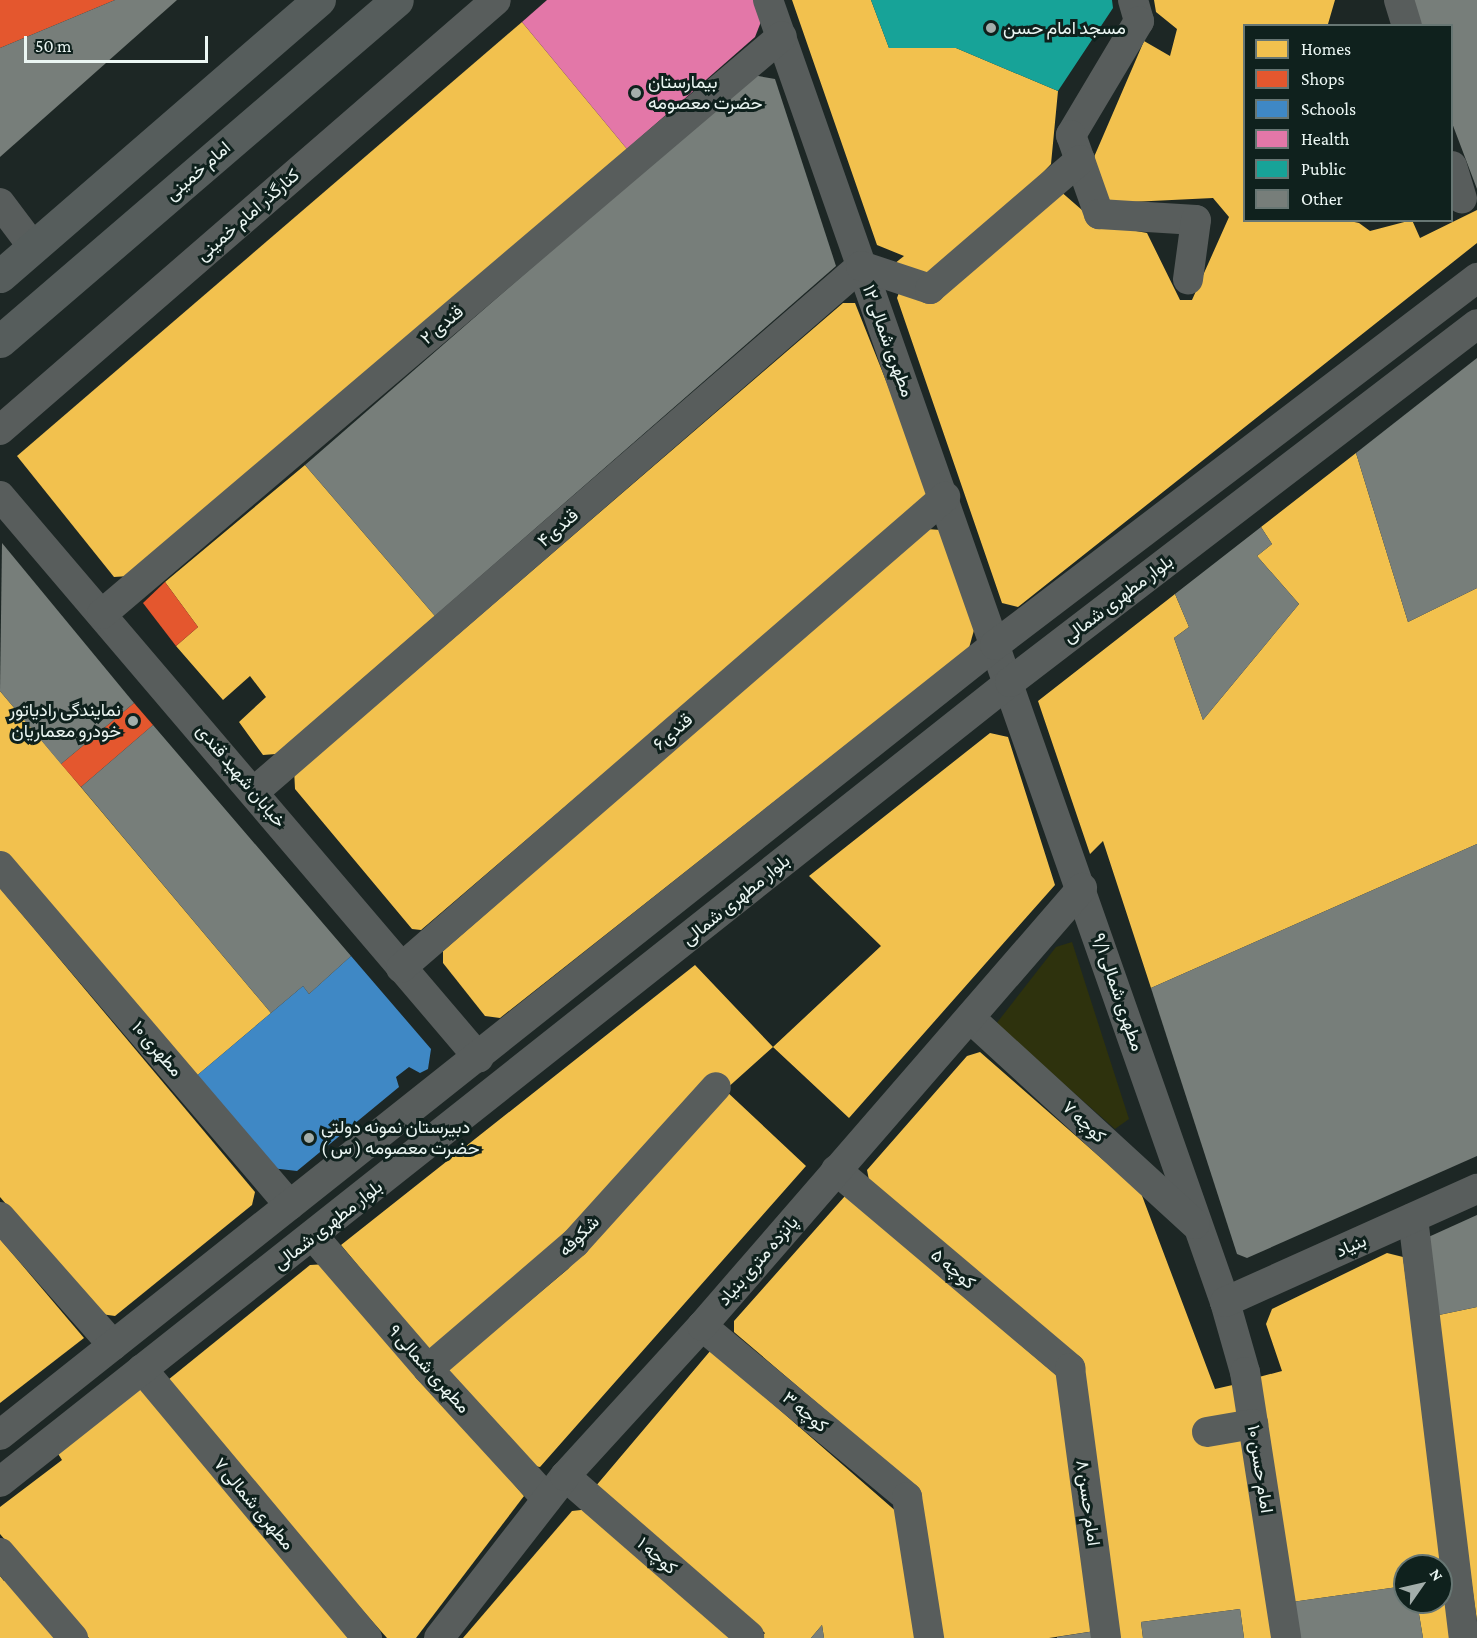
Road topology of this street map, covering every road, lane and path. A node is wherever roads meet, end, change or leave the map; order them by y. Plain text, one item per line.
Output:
1 (319, 0) edge
2 (397, 0) edge
3 (496, 0) edge
4 (768, 0) edge
5 (1133, 0) edge
6 (1399, 0) edge
7 (1406, 24) edge
8 (782, 36) junction
9 (1080, 160) junction
10 (1453, 169) edge
11 (1462, 198) dead end
12 (0, 203) edge
13 (33, 246) junction
14 (861, 266) junction
15 (0, 276) edge
16 (1477, 278) edge
17 (1188, 279) dead end
18 (1477, 324) edge
19 (0, 341) edge
20 (0, 430) edge
21 (0, 496) edge
22 (945, 497) junction
23 (102, 614) junction
24 (995, 645) junction
25 (1010, 682) junction
26 (255, 791) junction
27 (0, 866) edge
28 (1082, 888) junction
29 (401, 968) junction
30 (970, 1018) junction
31 (479, 1058) junction
32 (716, 1087) dead end
33 (836, 1170) junction
34 (1477, 1189) edge
35 (290, 1205) junction
36 (0, 1217) edge
37 (1413, 1218) junction
38 (1198, 1227) junction
39 (314, 1237) junction
40 (1225, 1302) junction
41 (702, 1326) junction
42 (113, 1345) junction
43 (1070, 1368) joint
44 (142, 1369) junction
45 (428, 1369) junction
46 (1253, 1424) junction
47 (1207, 1432) dead end
48 (0, 1435) edge
49 (0, 1482) edge
50 (556, 1488) junction
51 (0, 1553) edge
52 (749, 1636) dead end
53 (73, 1638) edge
54 (367, 1638) edge
55 (439, 1638) edge
56 (929, 1638) edge
57 (1106, 1638) edge
58 (1286, 1638) edge
59 (1464, 1638) edge

1 - 13 main road
2 - 19 main road, امام خمینی
3 - 20 street, کنارگذر امام خمینی
4 - 8 street, مطهری شمالی ۱۲
5 - 9 street
6 - 7 street
8 - 14 street, مطهری شمالی ۱۲
8 - 23 street, قندی ۲
9 - 14 street
9 - 17 street
10 - 11 street
12 - 13 street
13 - 15 main road
14 - 22 street, مطهری شمالی ۱۲
14 - 26 street, قندی۴
16 - 24 street, بلوار مطهری شمالی
18 - 25 street, بلوار مطهری شمالی
21 - 23 street, خیابان شهید قندی
22 - 24 street, مطهری شمالی ۱۲
22 - 29 street, قندی۶
23 - 26 street, خیابان شهید قندی
24 - 25 street, مطهری شمالی ۱۲
24 - 31 street, بلوار مطهری شمالی
25 - 28 street, مطهری شمالی ۹/۱
25 - 39 street, بلوار مطهری شمالی
26 - 29 street, خیابان شهید قندی
27 - 35 street, مطهری ۱۰
28 - 30 street, پانزده متری بنیاد
28 - 38 street, مطهری شمالی ۹/۱
29 - 31 street, خیابان شهید قندی
30 - 33 street, پانزده متری بنیاد
30 - 38 street, کوچه ۷
31 - 35 street, بلوار مطهری شمالی
32 - 45 street, شکوفه
33 - 41 street, پانزده متری بنیاد
33 - 43 street, کوچه ۵
34 - 37 street, بنیاد
35 - 42 street, بلوار مطهری شمالی
36 - 42 street
37 - 40 street, بنیاد
37 - 59 street
38 - 40 street, مطهری شمالی ۹/۱
39 - 44 street, بلوار مطهری شمالی
39 - 45 street, مطهری شمالی ۹
40 - 46 street, امام حسن ۱۰
41 - 50 street, پانزده متری بنیاد
41 - 56 street, کوچه ۳
42 - 48 street, بلوار مطهری شمالی
43 - 57 street, امام حسن ۸
44 - 49 street, بلوار مطهری شمالی
44 - 54 street, مطهری شمالی ۷
45 - 50 street, مطهری شمالی ۹
46 - 47 street
46 - 58 street, امام حسن ۱۰
50 - 52 street, کوچه ۱
50 - 55 street, پانزده متری بنیاد
51 - 53 street

